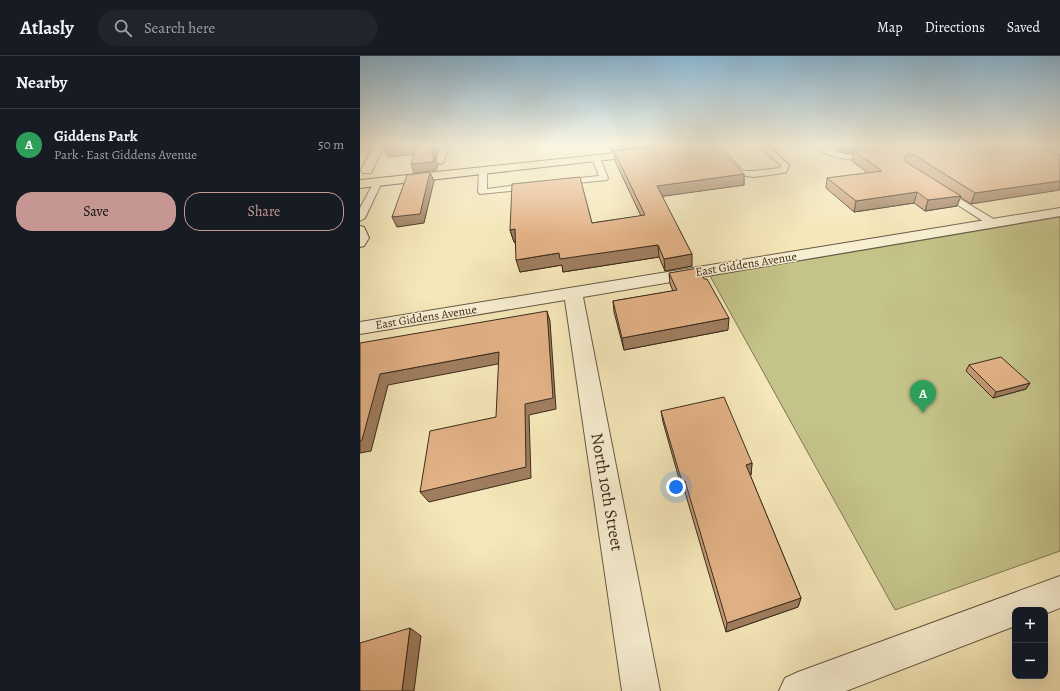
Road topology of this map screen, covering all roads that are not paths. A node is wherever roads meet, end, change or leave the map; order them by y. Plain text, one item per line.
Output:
1 (451, 174) edge
2 (483, 174) edge
3 (602, 174) edge
4 (378, 182) junction
5 (360, 184) edge
6 (933, 185) edge
7 (1060, 212) edge
8 (360, 218) edge
9 (994, 223) junction
10 (360, 229) edge
11 (360, 244) edge
12 (573, 292) junction
13 (360, 328) edge
14 (1060, 592) edge
15 (641, 691) edge
16 (798, 691) edge

1 - 4 main road
2 - 3 lane
4 - 5 main road
4 - 8 lane
6 - 9 lane
7 - 9 street, East Giddens Avenue
9 - 12 street, East Giddens Avenue
10 - 11 lane
12 - 13 street, East Giddens Avenue
12 - 15 street, North 10th Street
14 - 16 street

